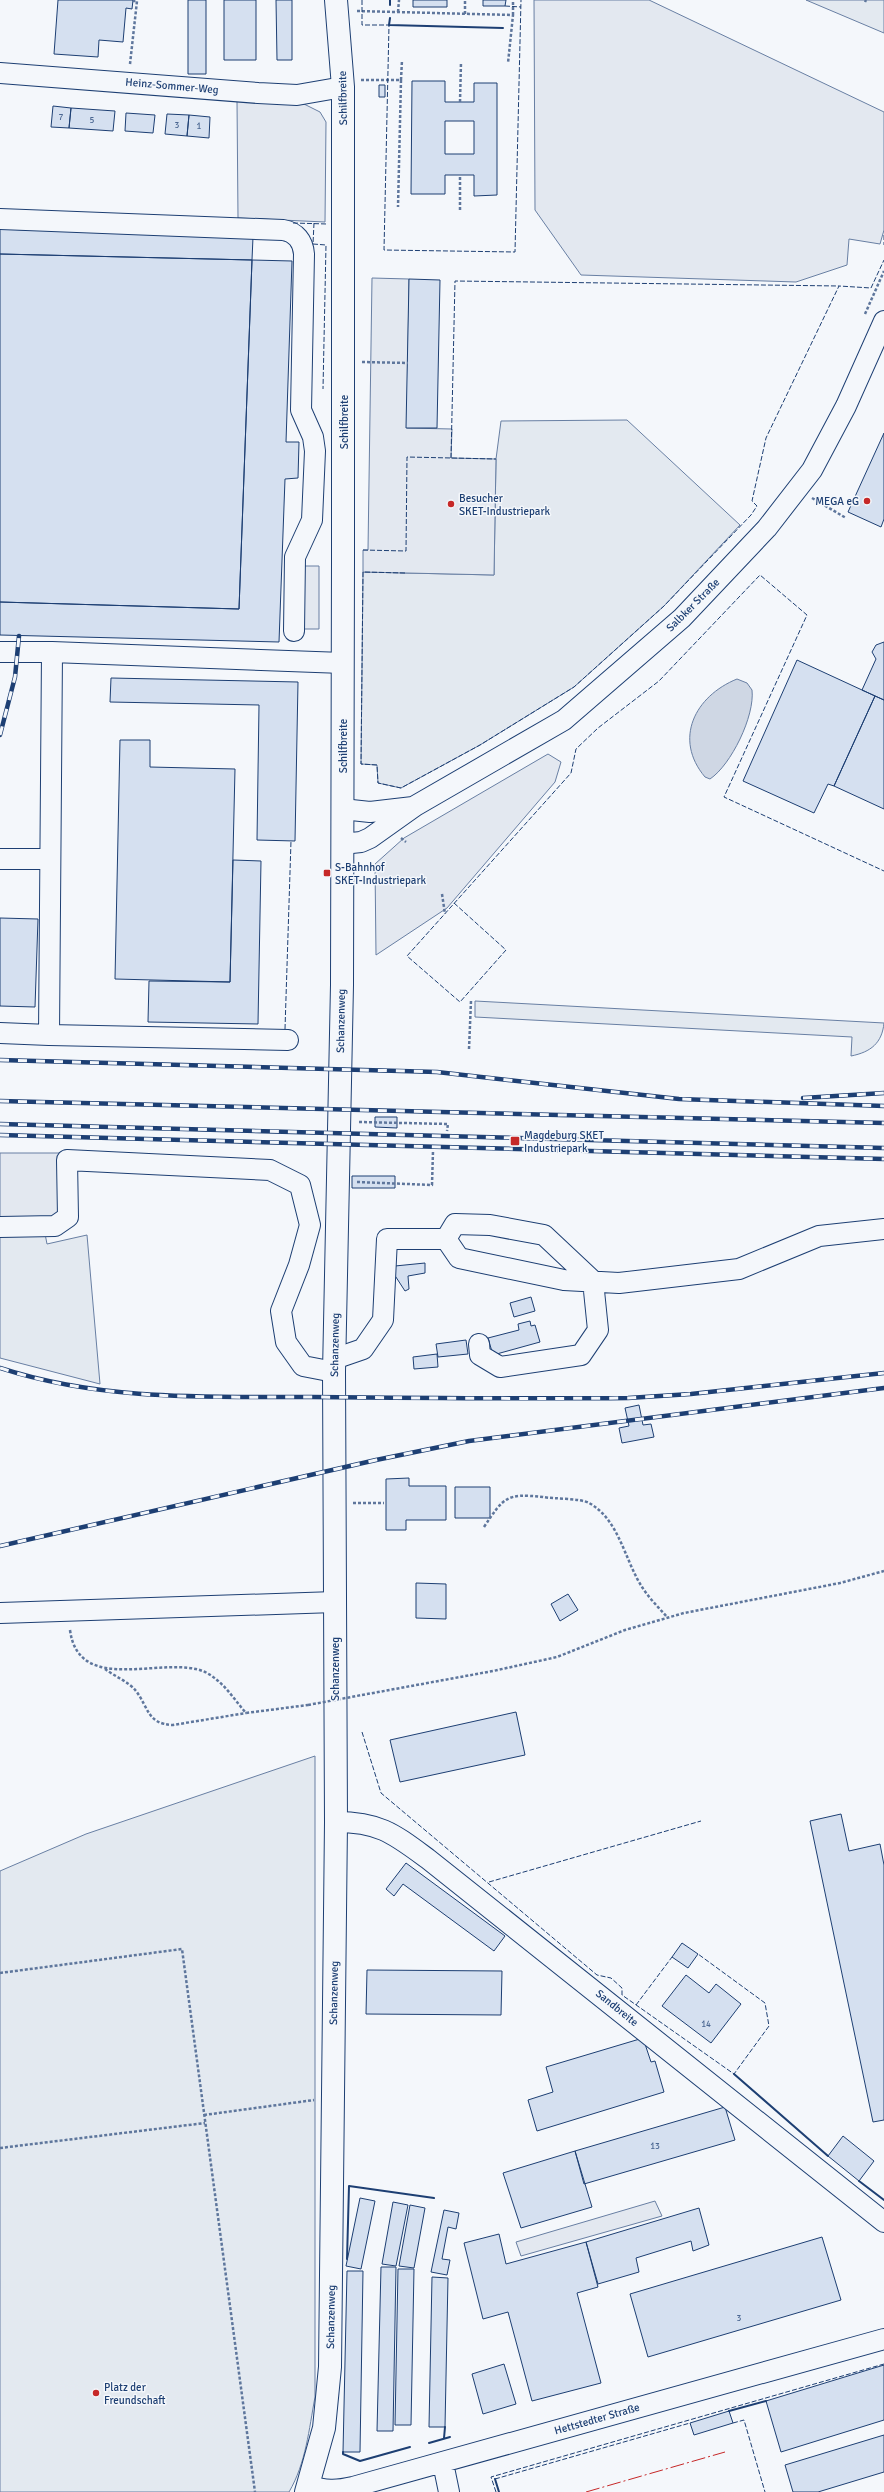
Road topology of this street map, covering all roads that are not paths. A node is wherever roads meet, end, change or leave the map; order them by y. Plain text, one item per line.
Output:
1 (337, 7) edge
2 (0, 73) edge
3 (352, 83) junction
4 (0, 219) edge
5 (884, 321) edge
6 (294, 631) dead end
7 (0, 652) edge
8 (52, 652) junction
9 (343, 663) junction
10 (415, 806) junction
11 (342, 809) junction
12 (342, 844) junction
13 (0, 859) edge
14 (50, 859) junction
15 (0, 1032) edge
16 (49, 1035) junction
17 (288, 1040) dead end
18 (0, 1227) edge
19 (884, 1229) edge
20 (446, 1239) junction
21 (593, 1282) junction
22 (479, 1344) dead end
23 (334, 1366) junction
24 (335, 1602) junction
25 (0, 1613) edge
26 (336, 1822) junction
27 (884, 2222) edge
28 (884, 2339) edge
29 (443, 2463) junction
30 (308, 2488) edge
31 (449, 2492) edge

1 - 3 main road, Schilfbreite
2 - 3 street, Heinz-Sommer-Weg
3 - 9 main road, Schilfbreite
4 - 6 street
5 - 10 street, Salbker Straße
7 - 8 street
8 - 9 street
8 - 14 street
9 - 11 main road, Schilfbreite
10 - 11 street, Salbker Straße
10 - 12 street, Salbker Straße
11 - 12 main road, Schilfbreite
12 - 23 main road, Schanzenweg
13 - 14 street
14 - 16 street
15 - 16 street
16 - 17 street
18 - 23 street
19 - 21 street
20 - 21 street
20 - 21 street
20 - 23 street
21 - 22 street
23 - 24 main road, Schanzenweg
24 - 25 street
24 - 26 main road, Schanzenweg
26 - 27 street, Sandbreite
26 - 30 main road, Schanzenweg
28 - 29 street, Hettstedter Straße
29 - 30 street, Hettstedter Straße
29 - 31 street

